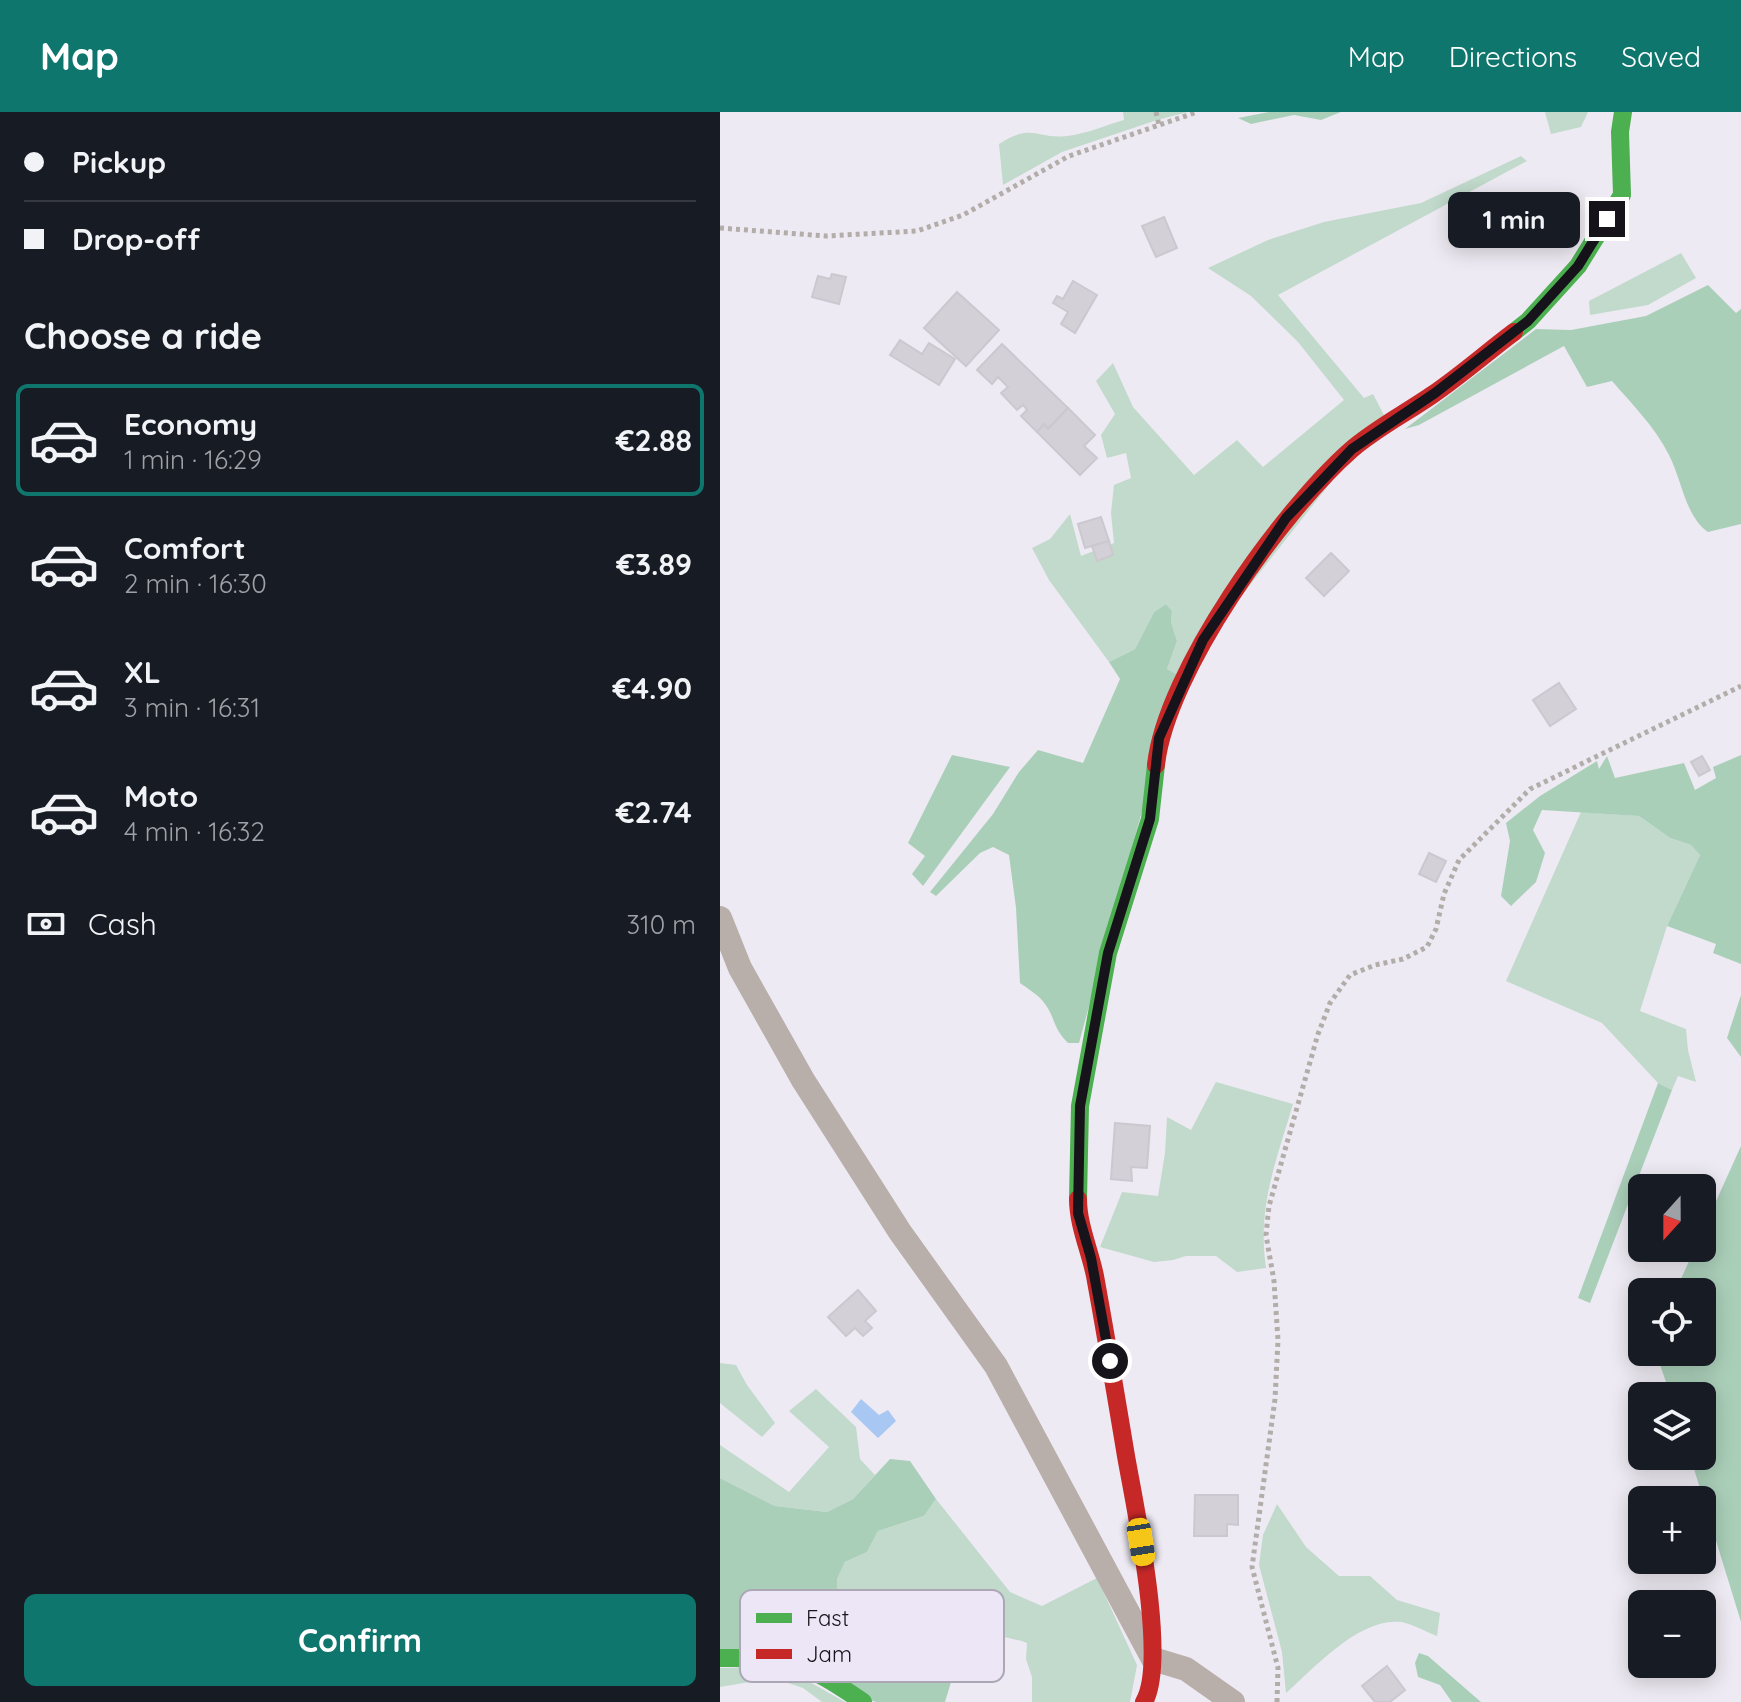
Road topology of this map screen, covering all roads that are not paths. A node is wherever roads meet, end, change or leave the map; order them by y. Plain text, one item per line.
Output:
1 (1623, 112) edge
2 (720, 918) edge
3 (720, 1658) edge
4 (740, 1658) edge
5 (1153, 1659) junction
6 (833, 1682) edge
7 (863, 1702) edge
8 (1144, 1702) edge
9 (1233, 1702) edge

1 - 5 street
2 - 5 street
3 - 4 street
5 - 8 street
5 - 9 street
6 - 7 street

